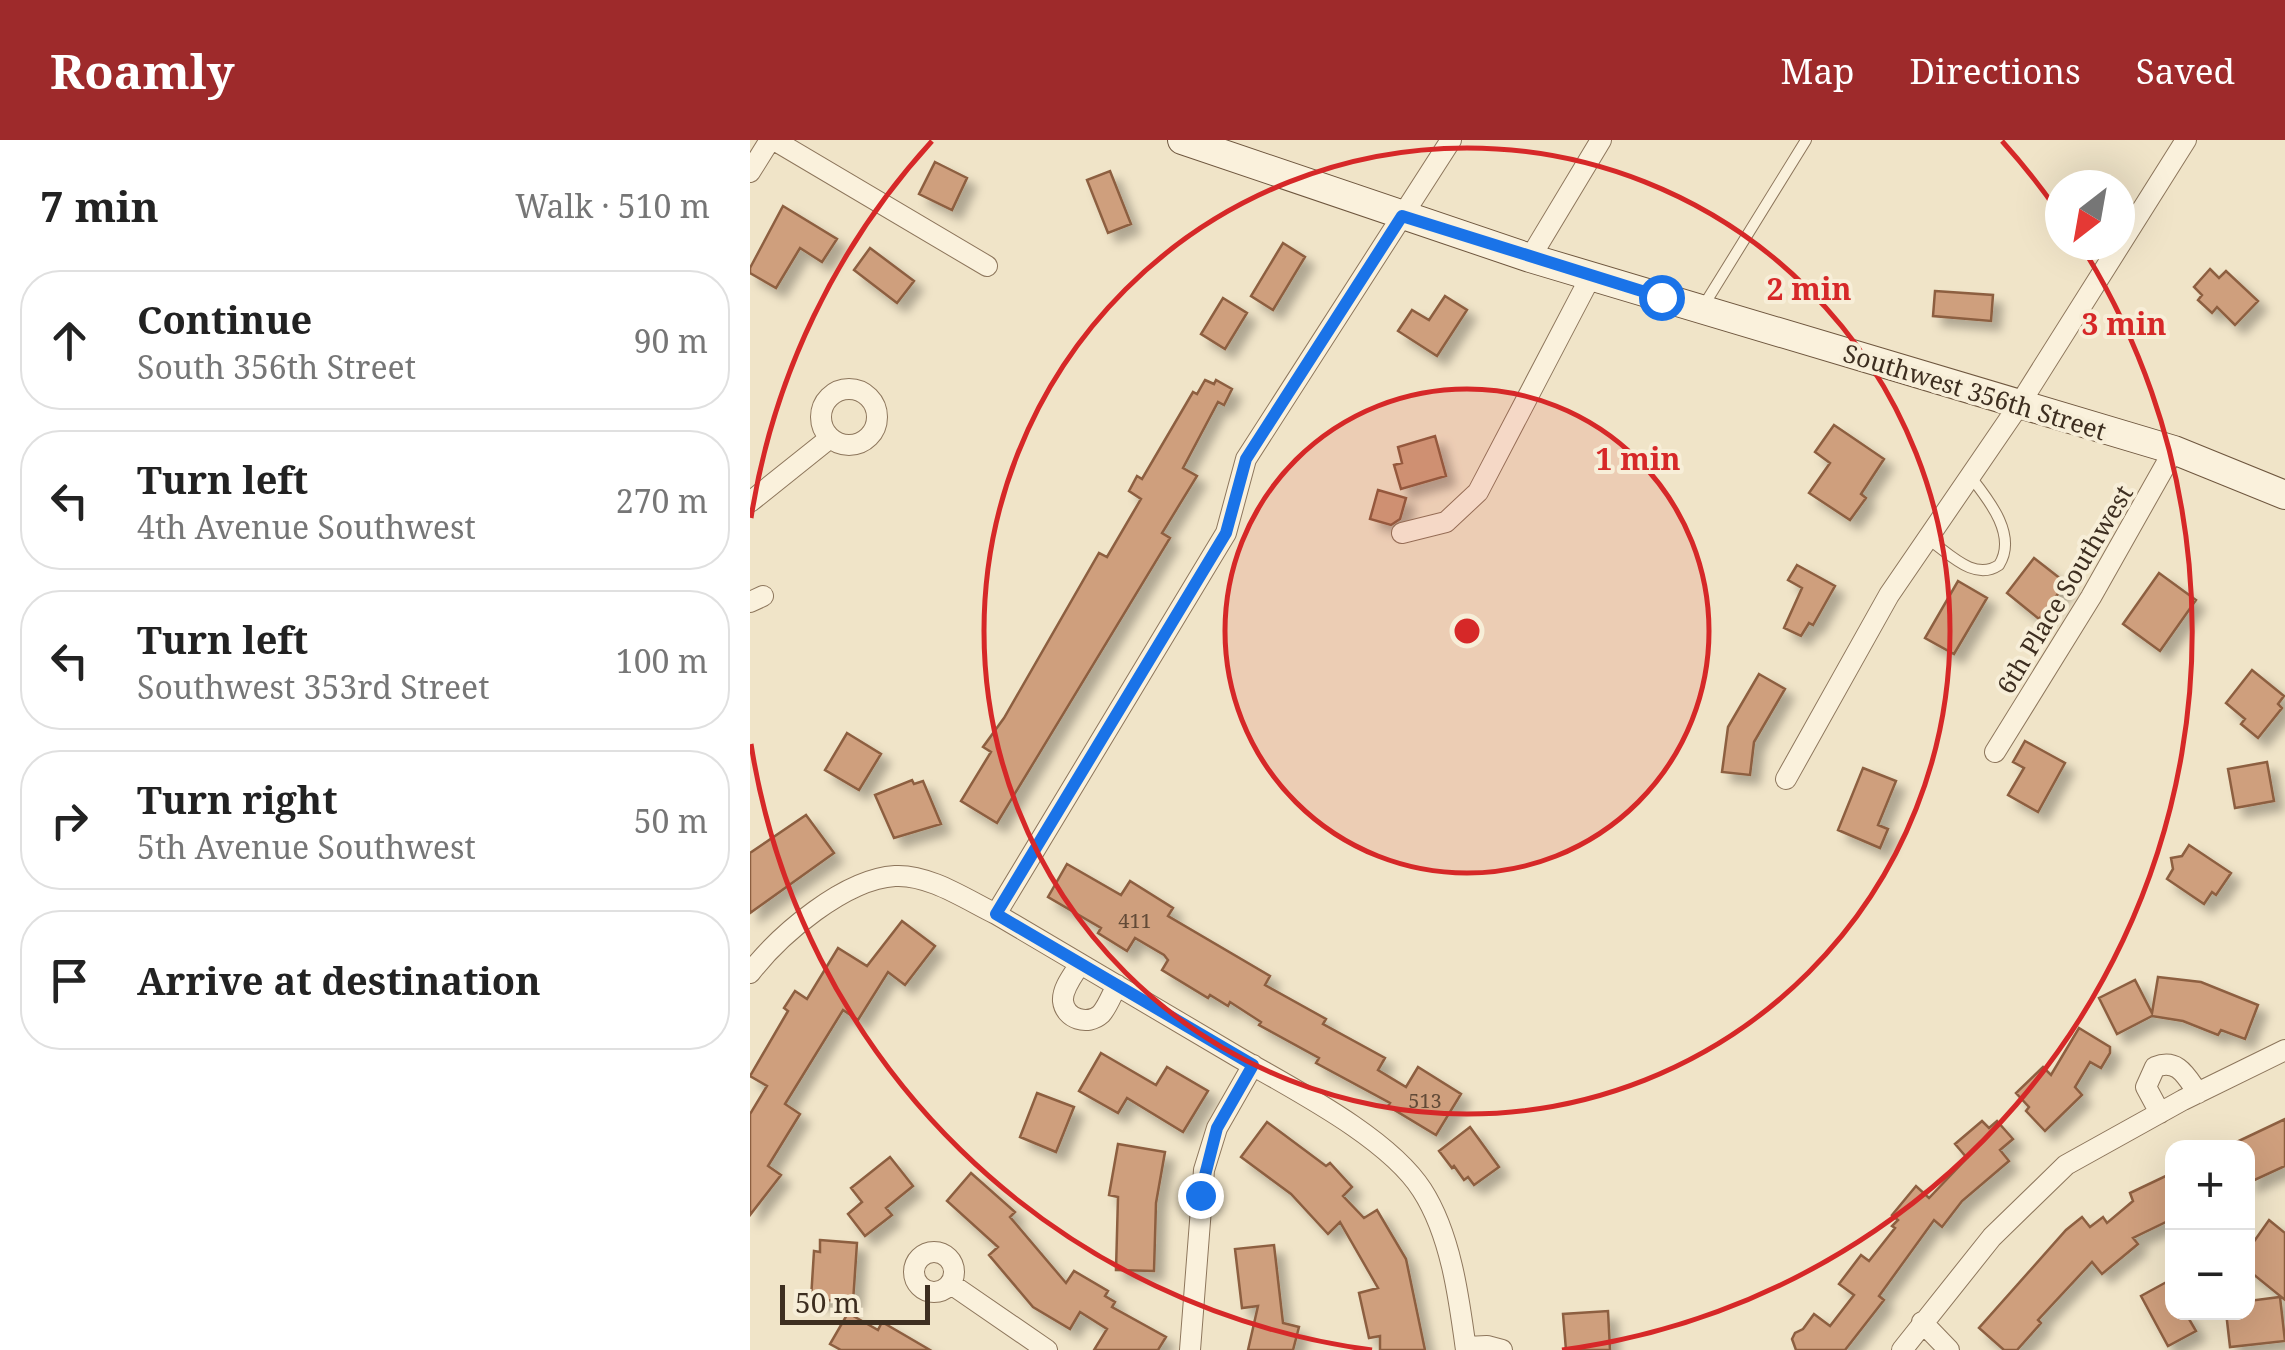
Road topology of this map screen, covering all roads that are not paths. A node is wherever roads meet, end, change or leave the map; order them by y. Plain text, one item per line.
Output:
1 (772, 140) edge
2 (1182, 140) edge
3 (1450, 140) edge
4 (1601, 140) edge
5 (1806, 140) edge
6 (2186, 140) edge
7 (750, 172) edge
8 (1402, 216) junction
9 (1530, 258) junction
10 (987, 266) dead end
11 (1592, 276) junction
12 (1702, 309) junction
13 (2019, 405) junction
14 (830, 438) dead end
15 (2174, 450) junction
16 (1970, 476) junction
17 (2285, 495) edge
18 (750, 502) edge
19 (1402, 533) dead end
20 (1928, 538) junction
21 (1994, 752) dead end
22 (1786, 779) dead end
23 (996, 914) junction
24 (1080, 964) junction
25 (750, 972) edge
26 (1118, 986) junction
27 (2285, 1050) edge
28 (1253, 1065) junction
29 (2198, 1093) junction
30 (2160, 1113) junction
31 (951, 1284) dead end
32 (1922, 1322) junction
33 (1466, 1349) edge
34 (1047, 1350) edge
35 (1190, 1350) edge
36 (1502, 1350) edge
37 (1902, 1350) edge
38 (1949, 1350) edge

1 - 7 street
1 - 10 street
2 - 8 main road, Southwest 356th Street
3 - 8 street
4 - 9 street
5 - 12 lane
6 - 13 street
8 - 9 main road, Southwest 356th Street
8 - 23 street
9 - 11 main road, Southwest 356th Street
11 - 12 main road, Southwest 356th Street
11 - 19 street
12 - 13 main road, Southwest 356th Street
13 - 15 main road, Southwest 356th Street
13 - 16 street
14 - 18 street
15 - 17 main road, Southwest 356th Street
15 - 21 street, 6th Place Southwest
16 - 20 street
16 - 20 lane
20 - 22 street
23 - 24 street
23 - 25 street
24 - 26 street
24 - 26 street
26 - 28 street
27 - 29 street
28 - 33 street
28 - 35 street
29 - 30 street
29 - 30 street
30 - 32 street
31 - 34 street
32 - 37 street
32 - 38 street
33 - 36 street

